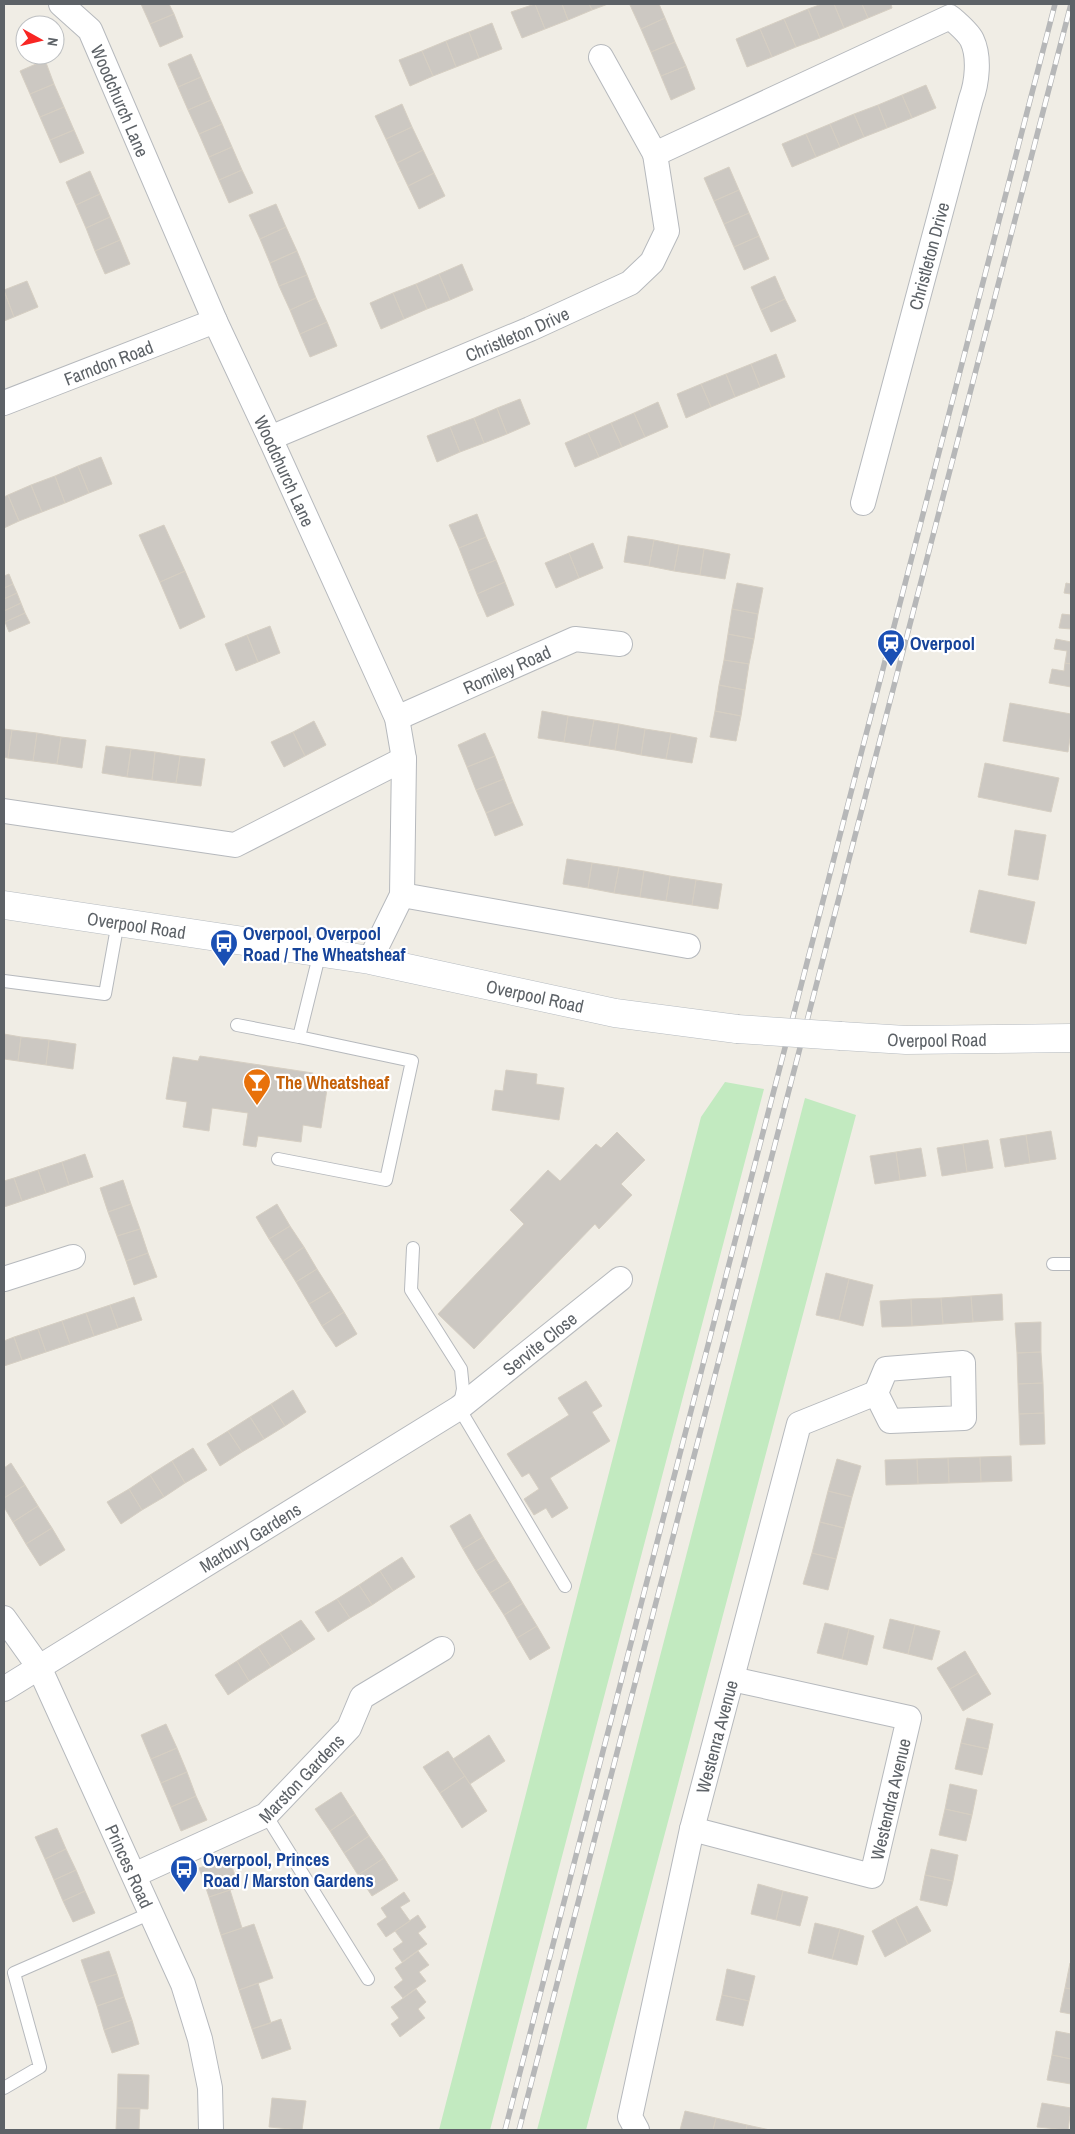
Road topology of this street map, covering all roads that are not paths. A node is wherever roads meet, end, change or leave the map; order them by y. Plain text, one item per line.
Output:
1 (62, 4) edge
2 (953, 10) edge
3 (602, 57) dead end
4 (655, 154) junction
5 (215, 321) junction
6 (4, 404) edge
7 (270, 438) junction
8 (864, 503) dead end
9 (620, 644) dead end
10 (398, 718) junction
11 (404, 758) junction
12 (4, 810) edge
13 (402, 895) junction
14 (4, 905) edge
15 (118, 922) junction
16 (688, 946) dead end
17 (320, 952) junction
18 (370, 960) junction
19 (4, 981) edge
20 (237, 1025) dead end
21 (299, 1037) junction
22 (1071, 1038) edge
23 (278, 1159) dead end
24 (413, 1248) dead end
25 (73, 1257) dead end
26 (1053, 1264) dead end
27 (1071, 1264) edge
28 (4, 1279) edge
29 (620, 1279) dead end
30 (876, 1393) dead end
31 (459, 1408) junction
32 (565, 1586) dead end
33 (4, 1618) edge
34 (442, 1649) dead end
35 (39, 1667) junction
36 (732, 1679) junction
37 (4, 1689) edge
38 (266, 1815) junction
39 (692, 1830) junction
40 (134, 1875) junction
41 (151, 1913) junction
42 (368, 1978) dead end
43 (4, 2088) edge
44 (211, 2130) edge
45 (637, 2130) edge

1 - 5 street, Woodchurch Lane
2 - 4 street, Christleton Drive
2 - 8 street, Christleton Drive
3 - 4 street, Christleton Drive
4 - 7 street, Christleton Drive
5 - 6 street, Farndon Road
5 - 7 street, Woodchurch Lane
7 - 10 street, Woodchurch Lane
9 - 10 street, Romiley Road
10 - 11 street, Woodchurch Lane
11 - 12 street
11 - 13 street, Woodchurch Lane
13 - 16 street
13 - 18 street, Woodchurch Lane
14 - 15 main road, Overpool Road
15 - 17 main road, Overpool Road
15 - 19 lane
17 - 18 main road, Overpool Road
17 - 21 lane
18 - 22 main road, Overpool Road, bridge
20 - 21 lane
21 - 23 lane
24 - 31 lane
25 - 28 street
26 - 27 lane
29 - 31 street, Servite Close
30 - 36 street, Westenra Avenue
31 - 32 lane
31 - 35 street, Marbury Gardens
33 - 35 street, Princes Road
34 - 38 street, Marston Gardens
35 - 37 street, Marbury Gardens
35 - 40 street, Princes Road
36 - 39 street, Westenra Avenue
36 - 39 street, Westendra Avenue
38 - 40 street, Marston Gardens
38 - 42 lane
39 - 45 street, Westenra Avenue
40 - 41 street, Princes Road
41 - 43 lane
41 - 44 street, Princes Road

